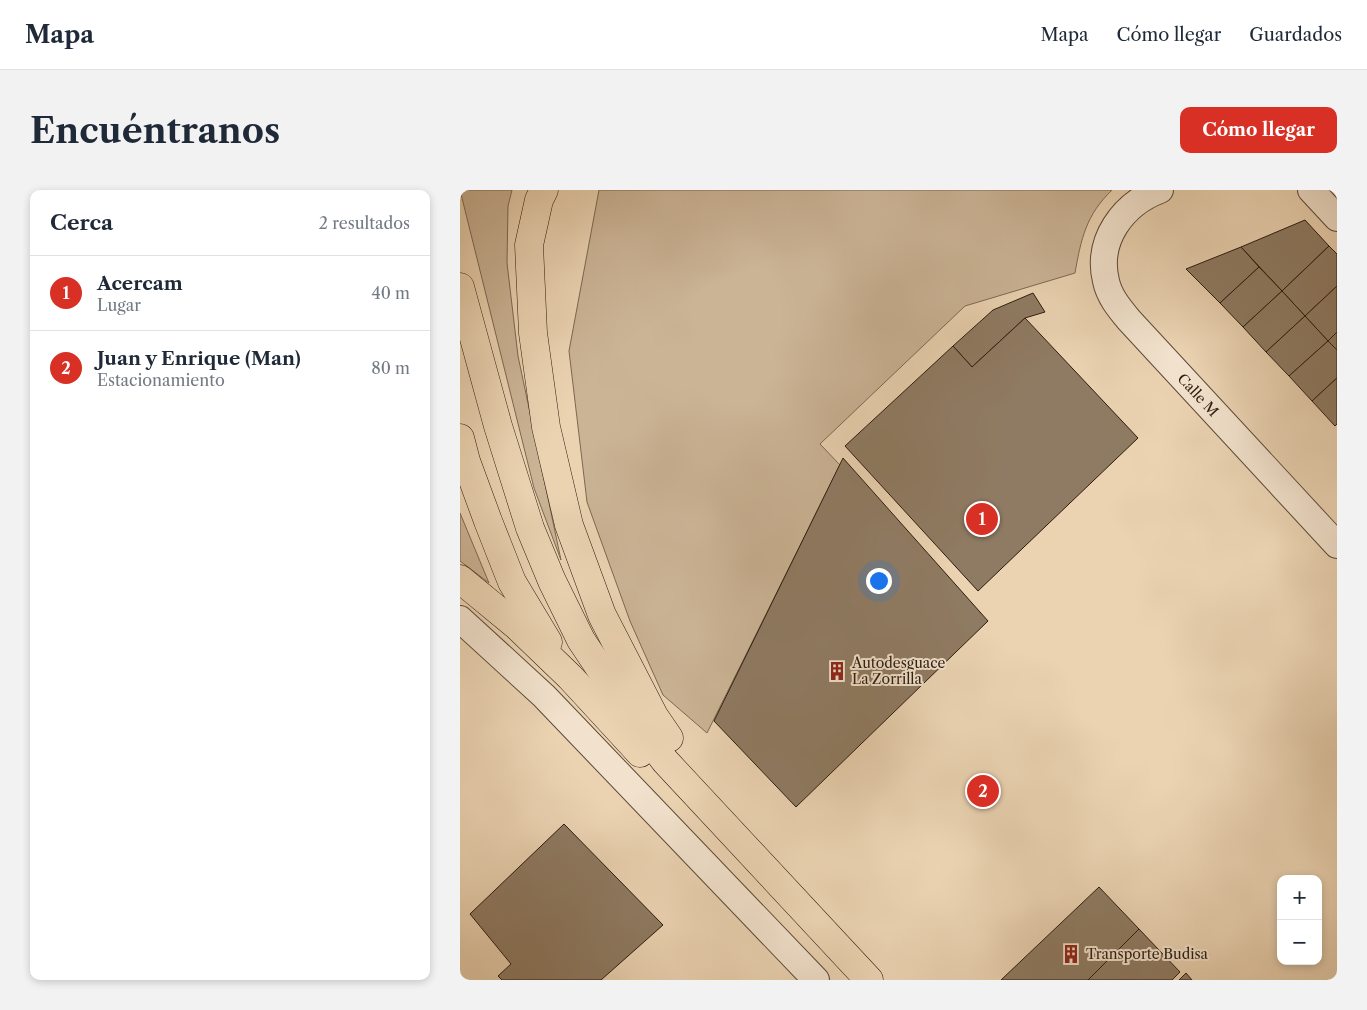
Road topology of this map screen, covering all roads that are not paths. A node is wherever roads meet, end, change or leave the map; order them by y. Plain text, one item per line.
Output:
1 (544, 190) edge
2 (1160, 190) edge
3 (1311, 190) edge
4 (1337, 218) edge
5 (460, 286) edge
6 (460, 438) edge
7 (1337, 545) edge
8 (460, 579) edge
9 (460, 619) edge
10 (570, 677) junction
11 (737, 836) junction
12 (816, 980) edge
13 (853, 980) edge
14 (869, 980) edge

1 - 11 highway
2 - 7 street, Calle M
3 - 4 street
5 - 11 highway
6 - 10 highway
8 - 10 highway
9 - 12 street
10 - 13 highway
11 - 14 highway

